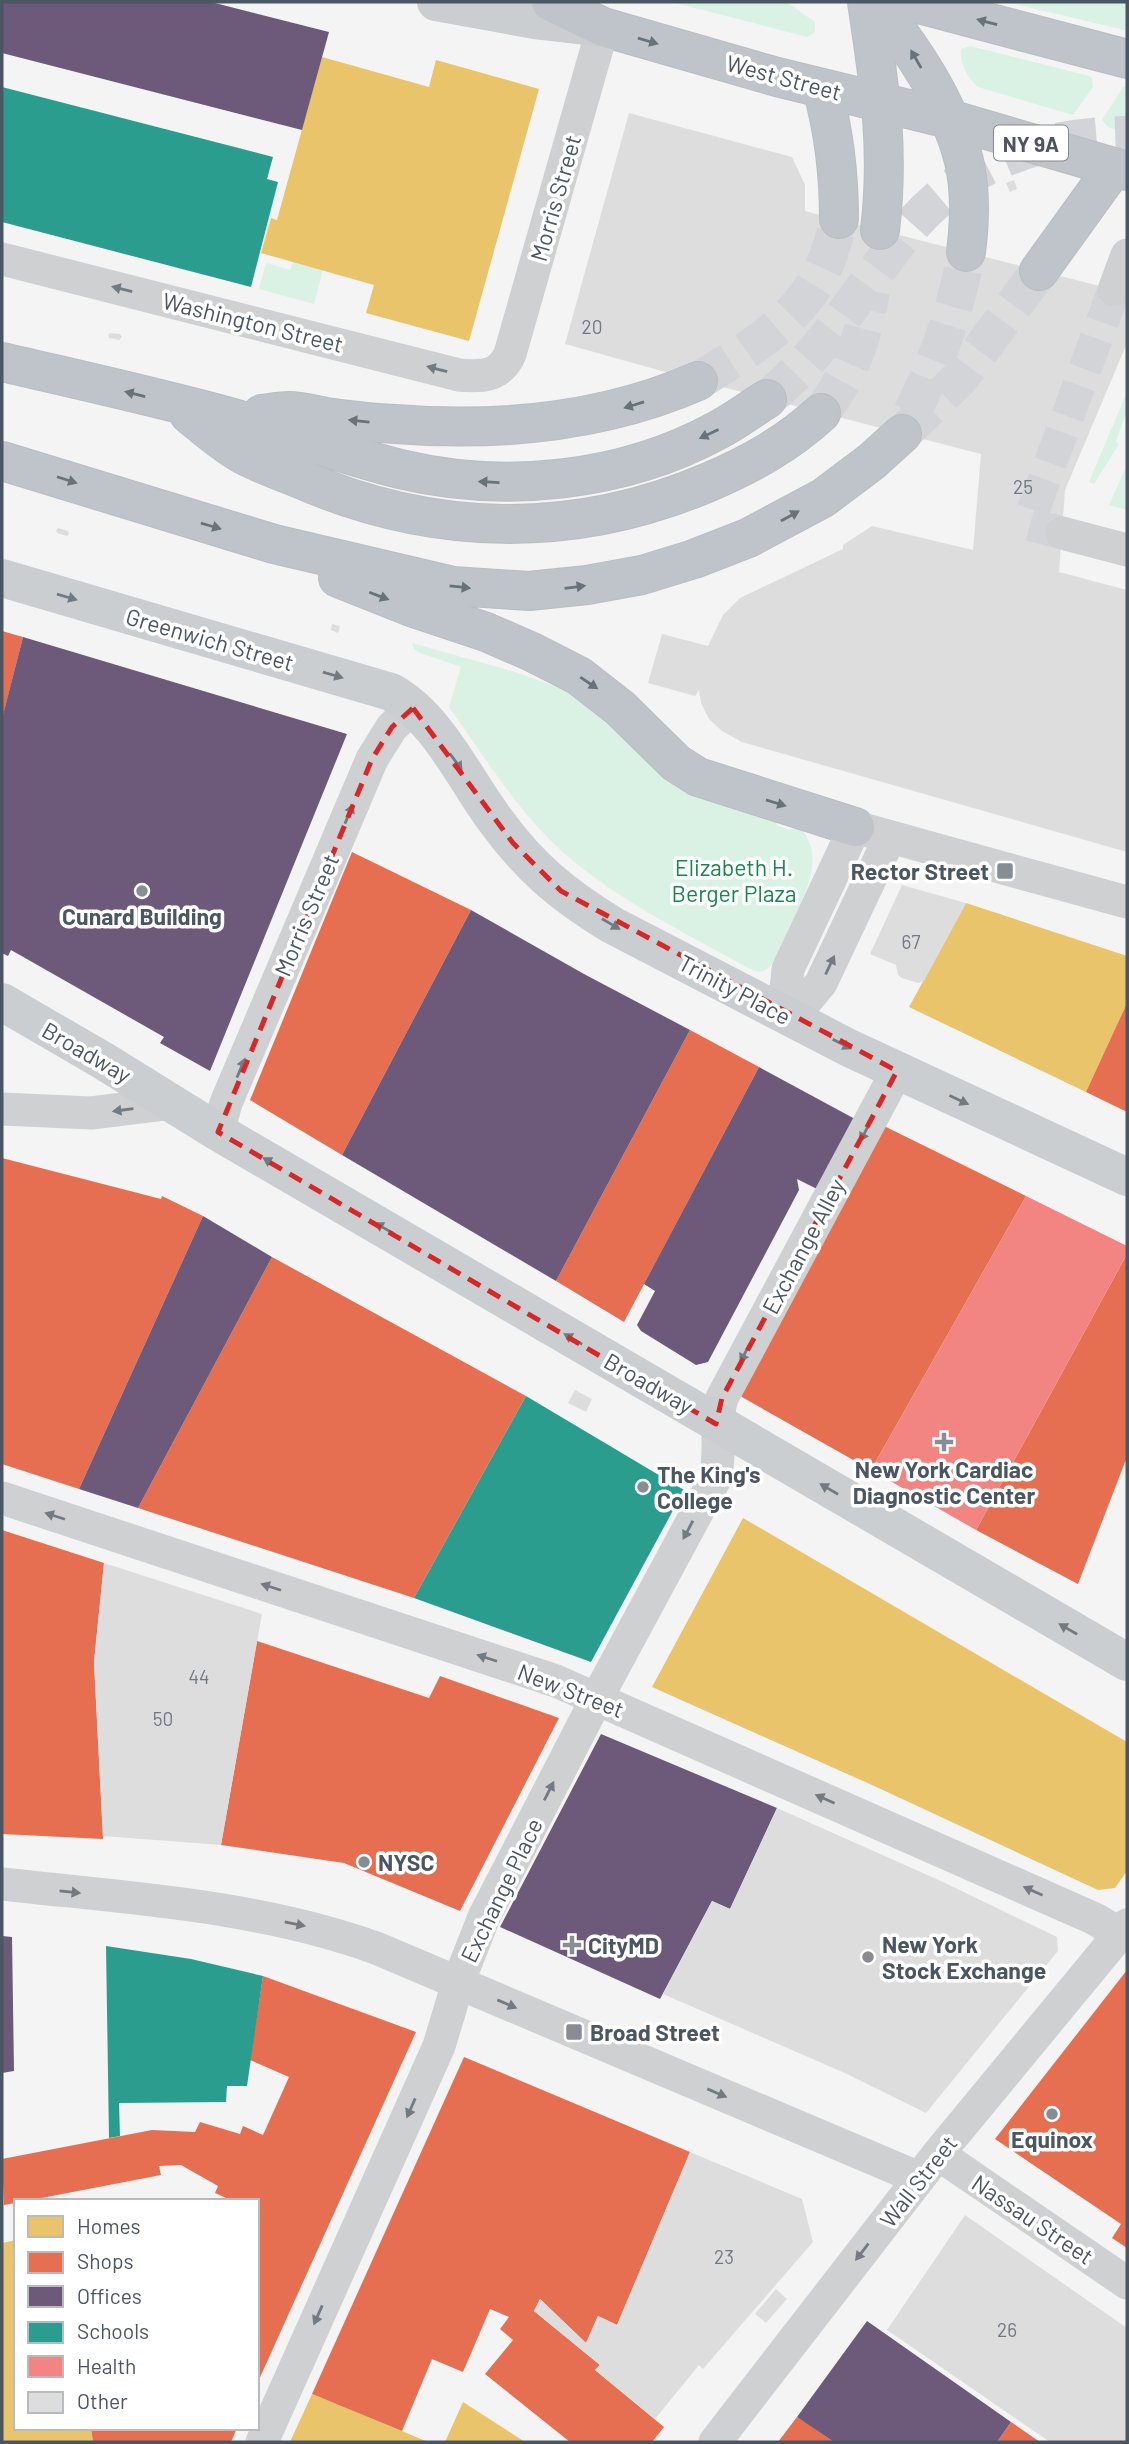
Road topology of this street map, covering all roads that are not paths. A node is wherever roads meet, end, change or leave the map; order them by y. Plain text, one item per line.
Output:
1 (436, 2) edge
2 (551, 2) edge
3 (867, 2) edge
4 (875, 2) edge
5 (911, 2) edge
6 (603, 27) junction
7 (1127, 59) edge
8 (822, 88) junction
9 (882, 103) junction
10 (949, 119) junction
11 (1121, 169) edge
12 (839, 219) tunnel mouth
13 (880, 230) tunnel mouth
14 (966, 252) tunnel mouth
15 (1127, 255) edge
16 (2, 259) edge
17 (1039, 271) tunnel mouth
18 (1114, 290) tunnel mouth
19 (2, 362) edge
20 (502, 367) joint
21 (698, 381) tunnel mouth
22 (767, 399) tunnel mouth
23 (179, 406) junction
24 (821, 413) tunnel mouth
25 (233, 418) junction
26 (902, 434) tunnel mouth
27 (2, 461) edge
28 (1062, 533) tunnel mouth
29 (274, 544) junction
30 (1127, 551) edge
31 (2, 578) edge
32 (413, 708) junction
33 (873, 832) junction
34 (1127, 902) edge
35 (2, 1002) edge
36 (787, 1016) junction
37 (897, 1072) junction
38 (172, 1102) junction
39 (2, 1109) edge
40 (218, 1132) junction
41 (1127, 1177) edge
42 (716, 1424) junction
43 (2, 1499) edge
44 (1127, 1662) edge
45 (597, 1698) junction
46 (2, 1884) edge
47 (1124, 1930) edge
48 (458, 1983) junction
49 (929, 2166) junction
50 (1127, 2283) edge
51 (262, 2442) edge
52 (715, 2442) edge

1 - 6 main road, West Street
2 - 6 highway
3 - 9 highway
10 -> 4 highway
7 -> 5 highway
6 -> 8 highway, West Street / NY 9A
6 - 20 street, Morris Street
8 - 9 highway, West Street / NY 9A
8 - 12 highway
9 - 10 highway, West Street / NY 9A
9 - 13 highway
10 - 11 highway, West Street / NY 9A
10 - 14 highway
11 - 17 highway
15 - 18 street
20 -> 16 street, Washington Street
23 -> 19 highway
21 -> 25 highway
22 -> 25 highway
23 - 24 highway
23 - 25 highway
29 -> 26 highway
27 -> 29 highway
28 - 30 street
29 -> 33 highway
31 -> 32 main road, Greenwich Street
32 -> 36 main road, Trinity Place
40 -> 32 street, Morris Street
33 - 34 street
33 - 36 street
35 - 38 main road, Broadway
36 -> 37 main road, Trinity Place
37 -> 41 main road, Trinity Place
37 -> 42 street, Exchange Alley
38 -> 39 street, Broadway
38 - 40 main road, Broadway
42 -> 40 main road, Broadway
44 -> 42 main road, Broadway
42 -> 45 street, Exchange Place
45 -> 43 street, New Street
47 -> 45 street, New Street
48 -> 45 street, Exchange Place
46 -> 48 street
47 - 49 street, Wall Street
48 -> 49 street
48 -> 51 street, Exchange Place
49 - 50 street, Nassau Street
49 -> 52 street, Wall Street

